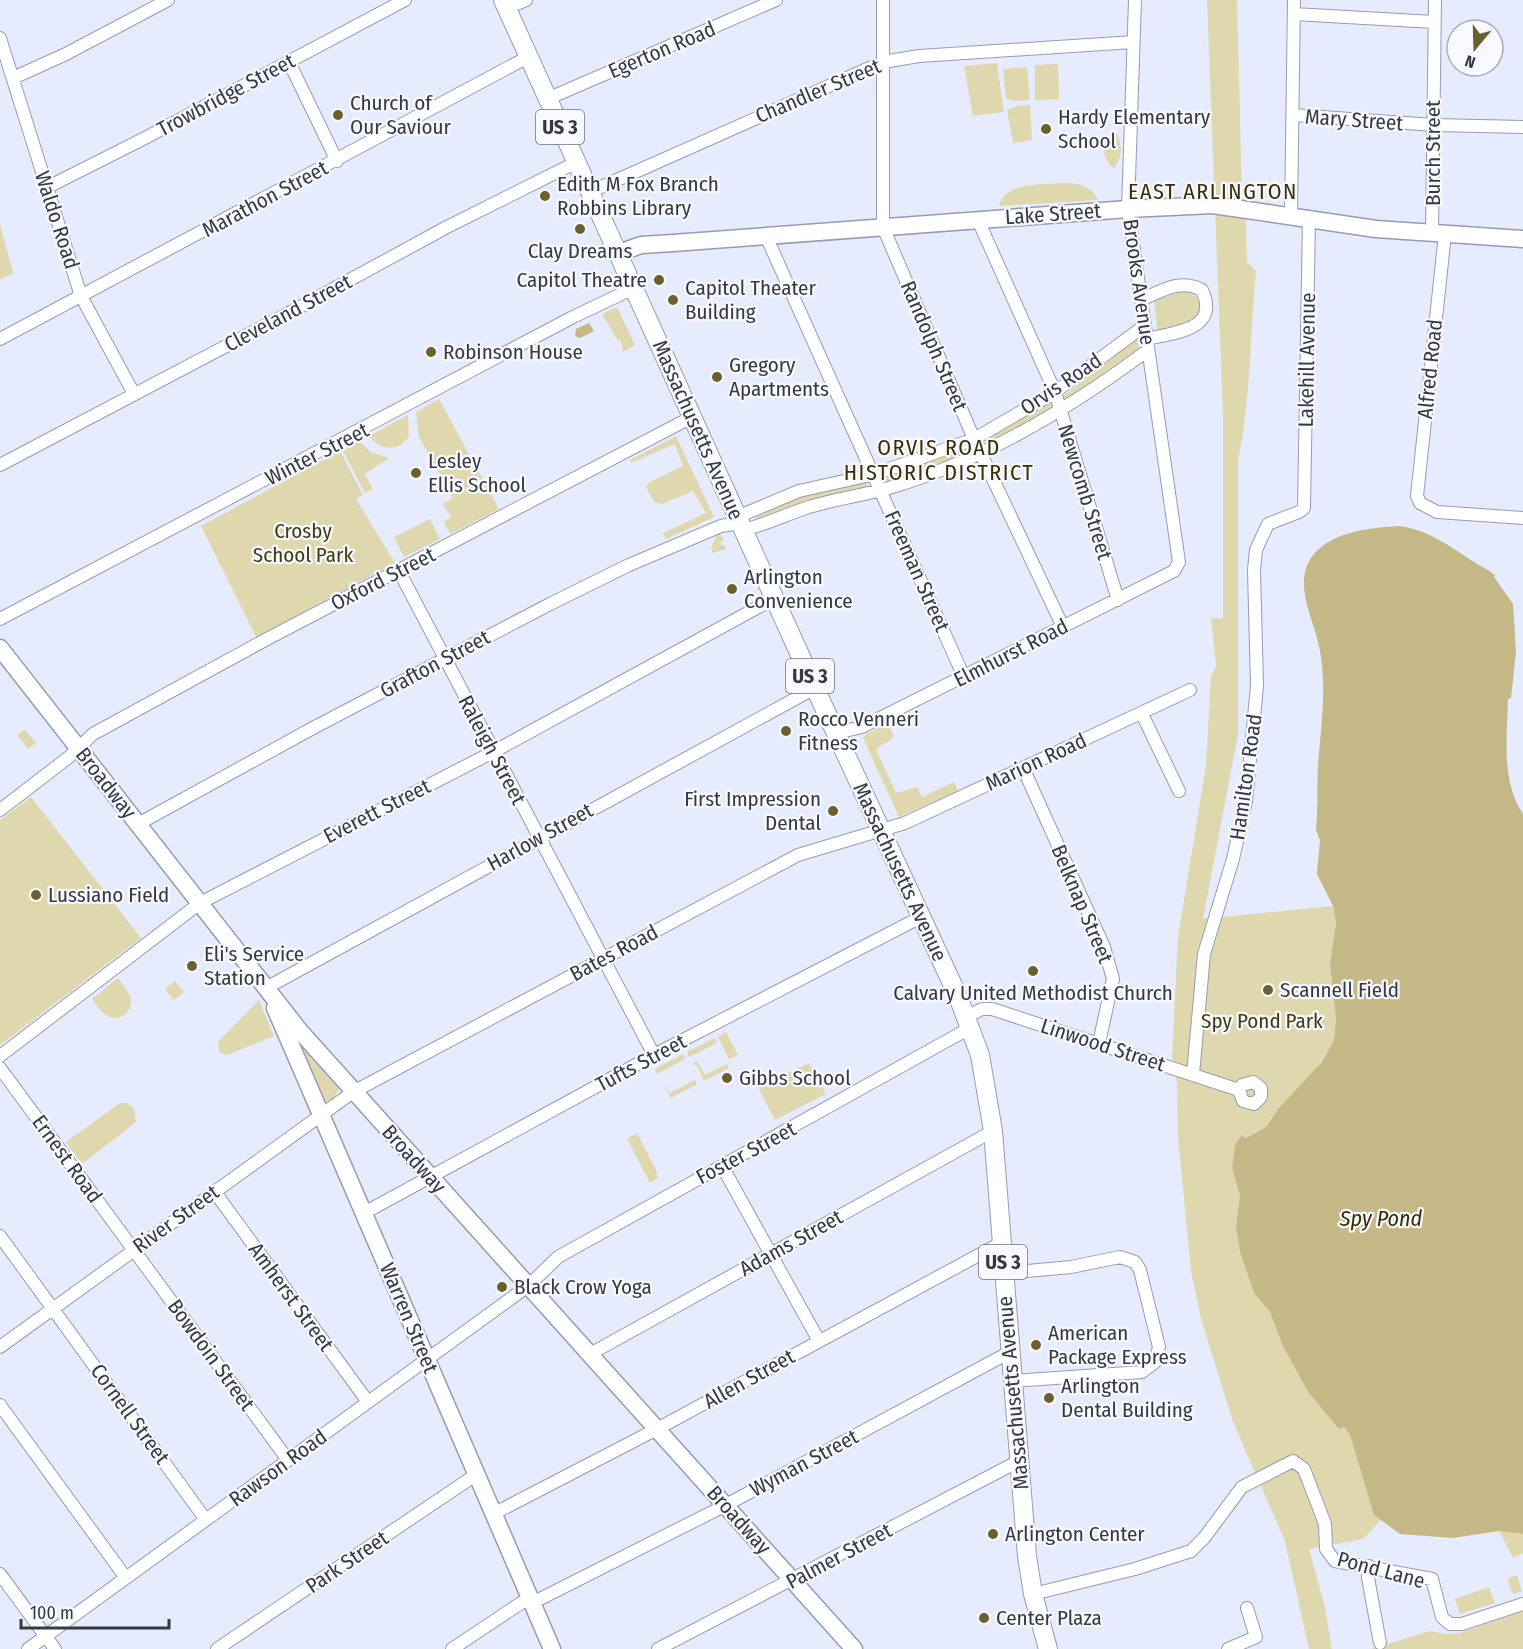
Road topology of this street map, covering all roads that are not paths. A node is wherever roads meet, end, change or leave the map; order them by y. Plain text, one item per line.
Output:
1 (168, 0) edge
2 (405, 0) edge
3 (526, 0) edge
4 (776, 0) edge
5 (883, 0) edge
6 (1135, 0) edge
7 (1294, 0) edge
8 (1435, 0) edge
9 (505, 4) edge
10 (1294, 14) junction
11 (1434, 22) junction
12 (0, 38) edge
13 (1132, 42) junction
14 (528, 57) junction
15 (289, 62) junction
16 (883, 62) junction
17 (13, 78) junction
18 (547, 99) junction
19 (1294, 115) junction
20 (1434, 125) junction
21 (1523, 127) edge
22 (337, 161) junction
23 (577, 162) junction
24 (46, 188) junction
25 (590, 192) junction
26 (1128, 209) junction
27 (1291, 216) junction
28 (1309, 219) junction
29 (978, 220) junction
30 (883, 227) junction
31 (1439, 234) junction
32 (766, 236) junction
33 (1523, 239) edge
34 (619, 254) junction
35 (634, 288) junction
36 (81, 296) junction
37 (1141, 300) junction
38 (1144, 326) junction
39 (0, 339) edge
40 (1148, 344) junction
41 (1055, 392) junction
42 (134, 394) junction
43 (1060, 408) junction
44 (693, 417) junction
45 (974, 438) junction
46 (981, 453) junction
47 (0, 465) edge
48 (875, 474) junction
49 (881, 489) junction
50 (1304, 501) joint
51 (1523, 518) edge
52 (740, 523) junction
53 (1179, 562) joint
54 (399, 571) junction
55 (775, 598) junction
56 (1118, 600) junction
57 (0, 619) edge
58 (1063, 627) junction
59 (0, 648) edge
60 (445, 659) junction
61 (964, 677) junction
62 (815, 688) junction
63 (1190, 690) dead end
64 (1142, 714) junction
65 (836, 733) junction
66 (78, 746) junction
67 (493, 752) junction
68 (1023, 768) junction
69 (1179, 791) dead end
70 (0, 810) edge
71 (138, 825) junction
72 (881, 830) junction
73 (539, 837) junction
74 (200, 903) junction
75 (921, 917) junction
76 (603, 958) junction
77 (266, 988) junction
78 (968, 1022) junction
79 (1099, 1043) junction
80 (654, 1055) junction
81 (0, 1056) edge
82 (0, 1068) edge
83 (1193, 1074) junction
84 (1239, 1090) dead end
85 (353, 1092) junction
86 (319, 1115) junction
87 (993, 1131) junction
88 (722, 1166) junction
89 (429, 1176) junction
90 (214, 1191) junction
91 (364, 1213) junction
92 (0, 1236) edge
93 (1001, 1243) junction
94 (134, 1250) junction
95 (771, 1254) junction
96 (1004, 1273) junction
97 (528, 1286) junction
98 (53, 1309) junction
99 (819, 1341) junction
100 (0, 1347) edge
101 (1010, 1352) junction
102 (590, 1354) junction
103 (427, 1360) junction
104 (1012, 1381) junction
105 (368, 1402) junction
106 (0, 1405) edge
107 (657, 1429) junction
108 (288, 1460) junction
109 (1019, 1461) junction
110 (477, 1474) junction
111 (726, 1505) junction
112 (495, 1513) junction
113 (206, 1520) junction
114 (1369, 1566) junction
115 (0, 1574) edge
116 (126, 1578) junction
117 (793, 1581) junction
118 (1033, 1594) junction
119 (531, 1600) junction
120 (1523, 1604) edge
121 (1247, 1608) dead end
122 (46, 1636) junction
123 (1380, 1643) dead end
124 (28, 1649) edge
125 (55, 1649) edge
126 (217, 1649) edge
127 (452, 1649) edge
128 (552, 1649) edge
129 (658, 1649) edge
130 (854, 1649) edge
131 (1038, 1649) edge
132 (1048, 1649) edge
133 (1228, 1649) edge

1 - 17 street
2 - 15 street, Trowbridge Street
3 - 9 street
4 - 18 street, Egerton Road
5 - 16 street
6 - 13 street, Brooks Avenue
7 - 10 street
8 - 11 street, Burch Street
9 - 14 highway, Massachusetts Avenue / US 3
10 - 11 street
10 - 19 street
11 - 20 street, Burch Street
12 - 17 street, Waldo Road
13 - 16 street, Chandler Street
13 - 26 street, Brooks Avenue
14 - 18 highway, Massachusetts Avenue / US 3
14 - 22 street, Marathon Street
15 - 22 street
15 - 24 street, Trowbridge Street
16 - 25 street, Chandler Street
16 - 30 street
17 - 24 street, Waldo Road
18 - 23 highway, Massachusetts Avenue / US 3
19 - 20 street, Mary Street
19 - 27 street
20 - 21 street, Mary Street
20 - 31 street, Burch Street
22 - 36 street, Marathon Street
23 - 25 highway, Massachusetts Avenue / US 3
23 - 42 street, Cleveland Street
24 - 36 street, Waldo Road
25 - 34 highway, Massachusetts Avenue / US 3
26 - 27 main road, Lake Street
26 - 29 main road, Lake Street
26 - 37 street, Brooks Avenue
27 - 28 main road, Lake Street
28 - 31 main road, Lake Street
28 - 50 street, Lakehill Avenue
29 - 30 main road, Lake Street
29 - 41 street, Newcomb Street
30 - 32 main road, Lake Street
30 - 45 street, Randolph Street
31 - 33 main road, Lake Street
31 - 51 street, Alfred Road
32 - 34 main road, Lake Street
32 - 48 street, Freeman Street
34 - 35 highway, Massachusetts Avenue / US 3
35 - 44 highway, Massachusetts Avenue / US 3
35 - 57 street, Winter Street
36 - 39 street, Marathon Street
36 - 42 street, Waldo Road
37 - 38 street, Brooks Avenue
37 - 40 street, Orvis Road
38 - 40 street, Brooks Avenue
38 - 41 street, Orvis Road
40 - 43 street, Orvis Road
40 - 53 street, Brooks Avenue
41 - 43 street, Newcomb Street
41 - 45 street, Orvis Road
42 - 47 street, Cleveland Street
43 - 46 street, Orvis Road
43 - 56 street, Newcomb Street
44 - 52 highway, Massachusetts Avenue / US 3
44 - 54 street, Oxford Street
45 - 46 street, Randolph Street
45 - 48 street, Orvis Road
46 - 49 street, Orvis Road
46 - 58 street, Randolph Street
48 - 49 street, Freeman Street
48 - 52 street, Orvis Road
49 - 52 street, Orvis Road
49 - 61 street, Freeman Street
50 - 83 street, Hamilton Road
52 - 55 highway, Massachusetts Avenue / US 3
52 - 60 street, Grafton Street
53 - 56 street, Elmhurst Road
54 - 60 street, Raleigh Street
54 - 66 street, Oxford Street
55 - 62 highway, Massachusetts Avenue / US 3
55 - 67 street, Everett Street
56 - 58 street, Elmhurst Road
58 - 61 street, Elmhurst Road
59 - 66 main road, Broadway
60 - 67 street, Raleigh Street
60 - 71 street, Grafton Street
61 - 65 street, Elmhurst Road
62 - 65 highway, Massachusetts Avenue / US 3
62 - 73 street, Harlow Street
63 - 64 street, Marion Road
64 - 68 street, Marion Road
64 - 69 street
65 - 72 highway, Massachusetts Avenue / US 3
66 - 70 street, Oxford Street
66 - 71 main road, Broadway
67 - 73 street, Raleigh Street
67 - 74 street, Everett Street
68 - 72 street, Marion Road
68 - 79 street, Belknap Street
71 - 74 main road, Broadway
72 - 75 highway, Massachusetts Avenue / US 3
72 - 76 street, Bates Road
73 - 76 street, Raleigh Street
73 - 77 street, Harlow Street
74 - 77 main road, Broadway
74 - 81 street, Everett Street
75 - 78 highway, Massachusetts Avenue / US 3
75 - 80 street, Tufts Street
76 - 80 street, Raleigh Street
76 - 85 street, Bates Road
77 - 85 main road, Broadway
77 - 86 main road, Warren Street
78 - 79 street, Linwood Street
78 - 87 highway, Massachusetts Avenue / US 3
78 - 88 street, Foster Street
79 - 83 street, Linwood Street
80 - 89 street, Tufts Street
82 - 94 street, Ernest Road
83 - 84 street, Linwood Street
85 - 86 street, River Street
85 - 89 main road, Broadway
86 - 90 street, River Street
86 - 91 main road, Warren Street
87 - 93 highway, Massachusetts Avenue / US 3
87 - 95 street, Adams Street
88 - 95 street
88 - 97 street, Foster Street
89 - 91 street, Tufts Street
89 - 97 main road, Broadway
90 - 94 street, River Street
90 - 105 street, Amherst Street
91 - 103 main road, Warren Street
92 - 98 street, Cornell Street
93 - 96 highway, Massachusetts Avenue / US 3
93 - 99 street, Allen Street
94 - 98 street, River Street
94 - 108 street, Bowdoin Street
95 - 99 street
95 - 102 street, Adams Street
96 - 101 highway, Massachusetts Avenue / US 3
96 - 104 street
97 - 102 main road, Broadway
97 - 103 street, Rawson Road
98 - 100 street, River Street
98 - 113 street, Cornell Street
99 - 107 street, Allen Street
101 - 104 highway, Massachusetts Avenue / US 3
101 - 111 street, Wyman Street
102 - 107 main road, Broadway
103 - 105 street, Rawson Road
103 - 110 main road, Warren Street
104 - 109 highway, Massachusetts Avenue / US 3
105 - 108 street, Rawson Road
106 - 116 street
107 - 111 main road, Broadway
107 - 112 street, Allen Street
108 - 113 street, Rawson Road
109 - 117 street, Palmer Street
109 - 118 highway, Massachusetts Avenue / US 3
110 - 112 main road, Warren Street
110 - 126 street, Park Street
111 - 117 main road, Broadway
111 - 119 street, Wyman Street
112 - 119 main road, Warren Street
113 - 116 street, Rawson Road
114 - 118 street, Pond Lane
114 - 120 street, Pond Lane
114 - 123 street
115 - 122 street
116 - 122 street, Rawson Road
117 - 129 street, Palmer Street
117 - 130 main road, Broadway
118 - 131 highway, Massachusetts Avenue / US 3
118 - 132 highway, Massachusetts Avenue / US 3
119 - 127 street, Wyman Street
119 - 128 main road, Warren Street
121 - 133 street
122 - 124 street, Rawson Road
122 - 125 street

